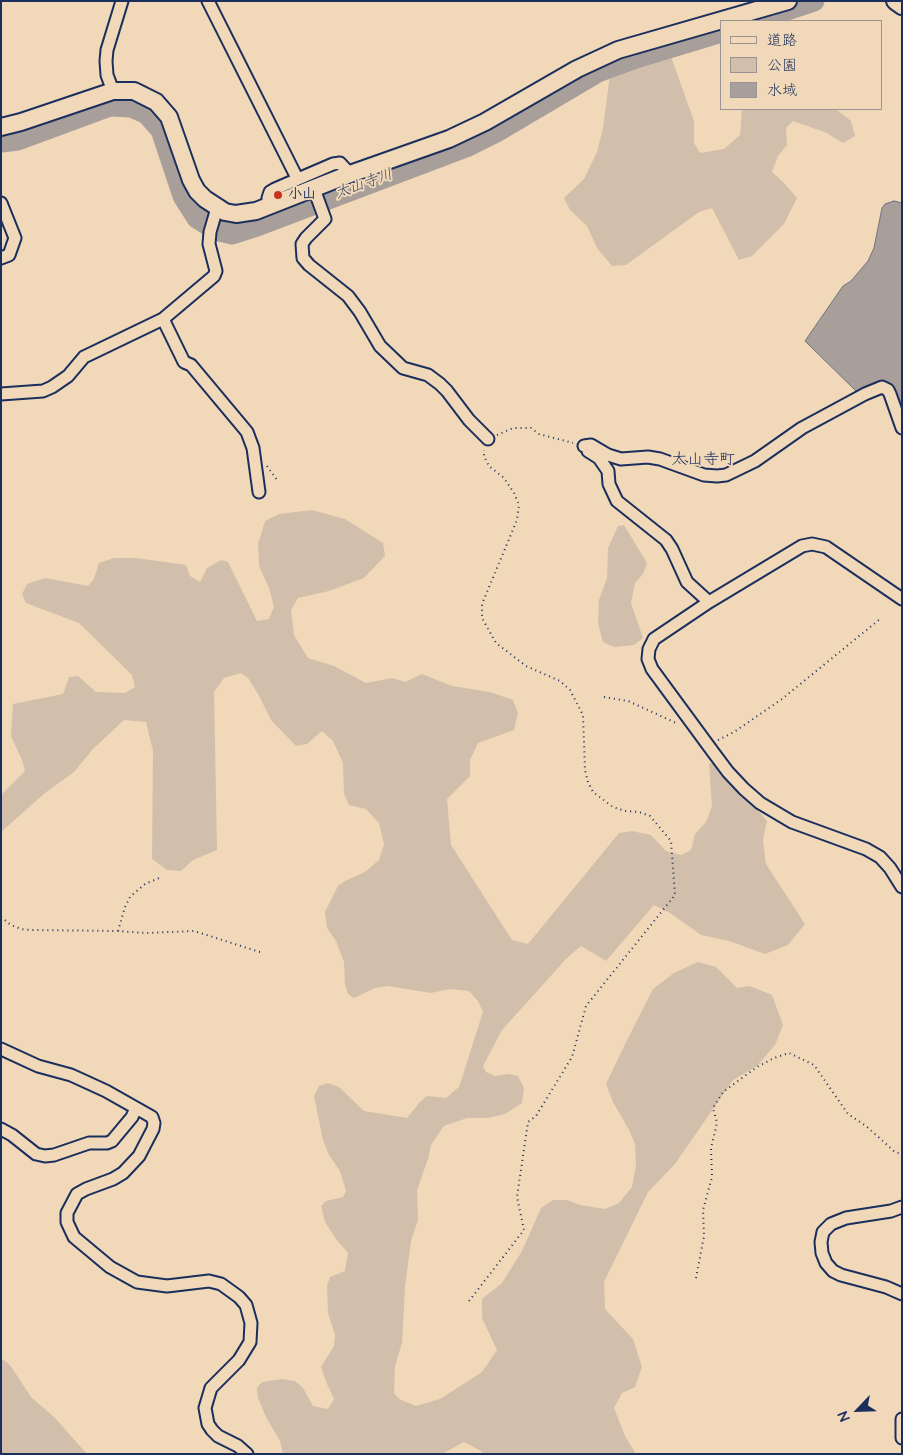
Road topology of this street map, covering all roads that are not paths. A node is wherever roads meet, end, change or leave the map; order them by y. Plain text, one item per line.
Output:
1 (122, 1) edge
2 (208, 1) edge
3 (788, 1) edge
4 (895, 1) edge
5 (902, 6) edge
6 (722, 20) edge
7 (720, 21) edge
8 (113, 90) junction
9 (1, 127) edge
10 (350, 174) junction
11 (297, 178) junction
12 (317, 196) junction
13 (1, 203) edge
14 (268, 207) junction
15 (217, 208) junction
16 (1, 258) edge
17 (163, 319) junction
18 (1, 394) edge
19 (902, 428) edge
20 (488, 439) road end
21 (259, 492) dead end
22 (902, 599) edge
23 (709, 602) junction
24 (902, 887) edge
25 (1, 1049) edge
26 (136, 1108) junction
27 (1, 1129) edge
28 (902, 1207) edge
29 (902, 1294) edge
30 (902, 1419) edge
31 (902, 1438) edge
32 (247, 1454) edge

1 - 8 street
2 - 11 street
3 - 6 street
4 - 5 street
7 - 10 street
8 - 9 street
8 - 15 street
10 - 11 street
10 - 12 street
11 - 14 street
12 - 14 street
12 - 20 street
13 - 16 street
14 - 15 street
15 - 17 street
17 - 18 street
17 - 21 street
19 - 23 street
22 - 23 street
23 - 24 street
25 - 26 street
26 - 27 street
26 - 32 street
28 - 29 street
30 - 31 street

